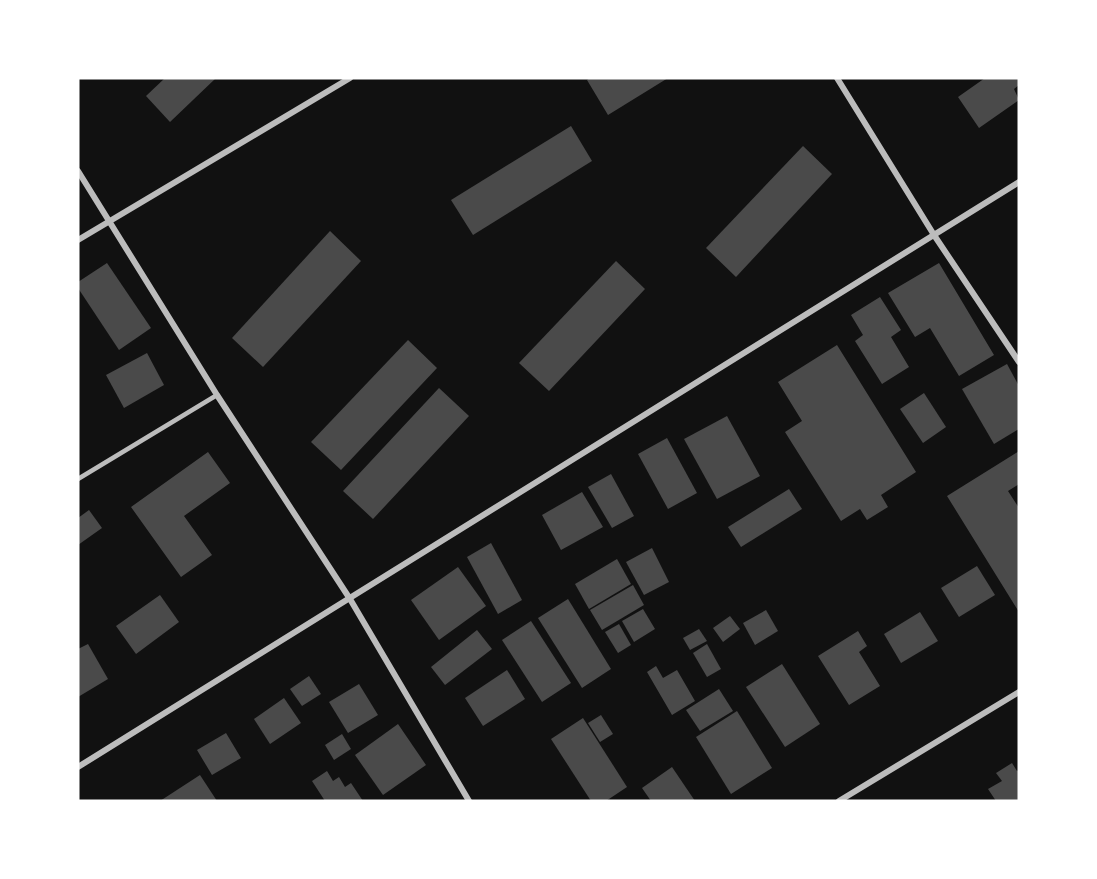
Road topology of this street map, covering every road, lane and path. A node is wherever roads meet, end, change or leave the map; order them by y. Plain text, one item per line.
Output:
1 (350, 78) edge
2 (837, 78) edge
3 (78, 171) edge
4 (1019, 182) edge
5 (110, 220) junction
6 (934, 236) junction
7 (78, 240) edge
8 (1019, 362) edge
9 (217, 395) junction
10 (78, 479) edge
11 (350, 599) junction
12 (1019, 692) edge
13 (78, 767) edge
14 (469, 801) edge
15 (838, 801) edge

1 - 5 street
2 - 6 street
3 - 5 street
4 - 6 street
5 - 7 street
5 - 9 street
6 - 8 street
6 - 11 street
9 - 10 lane
9 - 11 street
11 - 13 street
11 - 14 street
12 - 15 street

